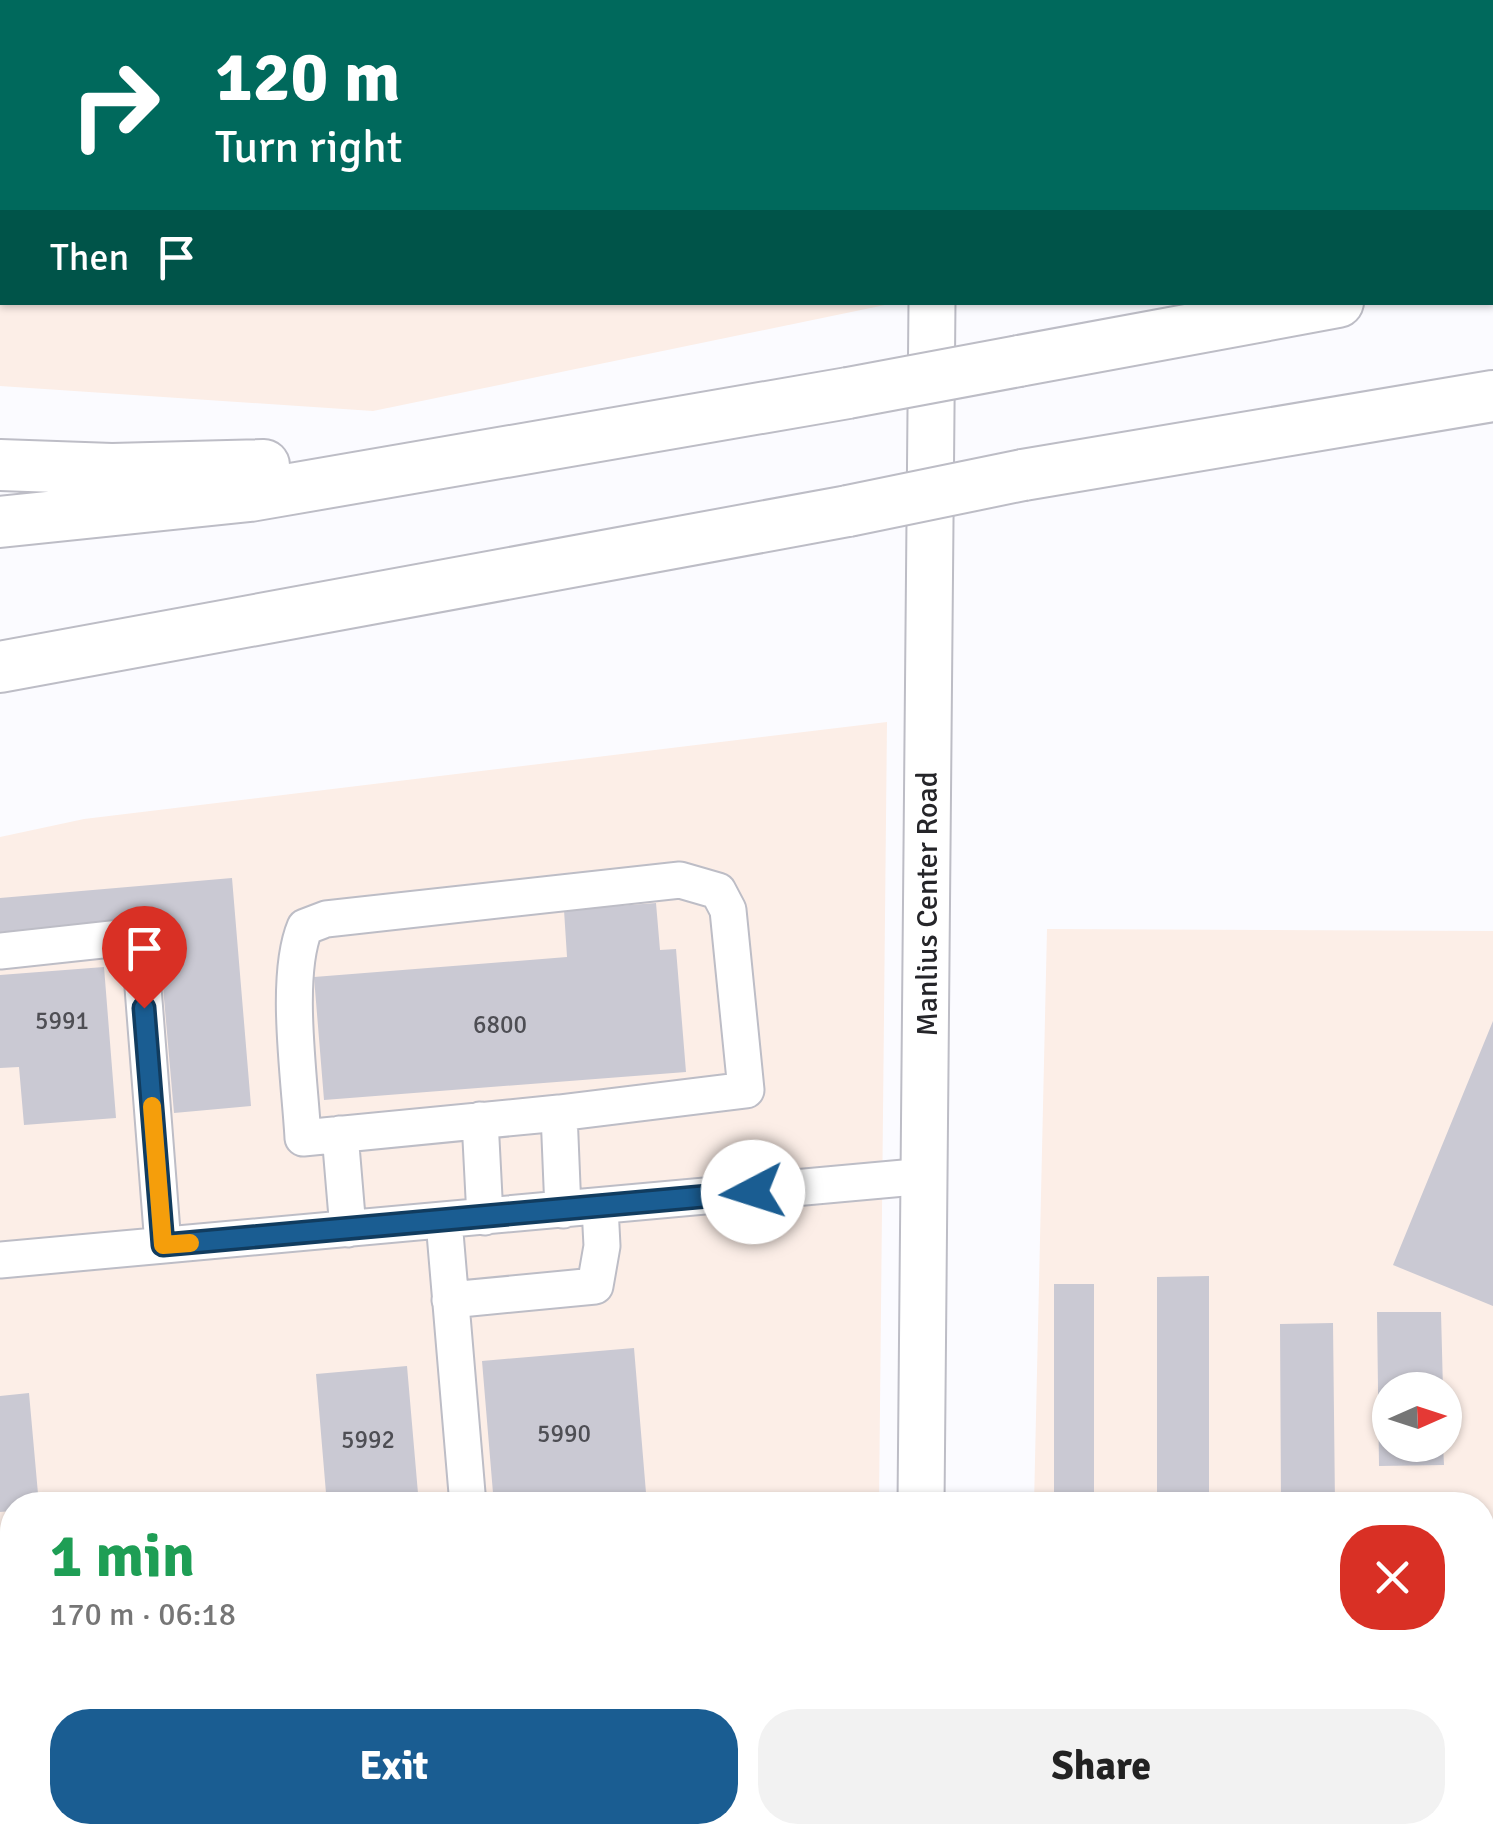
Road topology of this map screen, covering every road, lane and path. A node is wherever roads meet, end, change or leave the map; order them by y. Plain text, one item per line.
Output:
1 (932, 305) edge
2 (1322, 305) edge
3 (1493, 396) edge
4 (474, 460) junction
5 (0, 465) edge
6 (0, 522) edge
7 (0, 667) edge
8 (0, 950) edge
9 (559, 1113) junction
10 (480, 1120) junction
11 (340, 1134) junction
12 (926, 1176) junction
13 (600, 1206) junction
14 (563, 1210) junction
15 (485, 1217) junction
16 (444, 1221) junction
17 (348, 1229) junction
18 (163, 1245) junction
19 (0, 1260) edge
20 (450, 1300) junction
21 (467, 1492) edge
22 (921, 1492) edge

1 - 12 main road, Manlius Center Road
2 - 4 highway, bridge
3 - 7 highway, bridge
4 - 5 highway
4 - 6 highway
8 - 18 street
9 - 10 street
9 - 11 street
9 - 14 street
10 - 11 street
10 - 15 street
11 - 17 street
12 - 13 street
12 - 22 main road, Manlius Center Road
13 - 14 street
13 - 20 street
14 - 15 street
15 - 16 street
16 - 17 street
16 - 20 street
17 - 18 street
18 - 19 street
20 - 21 street

